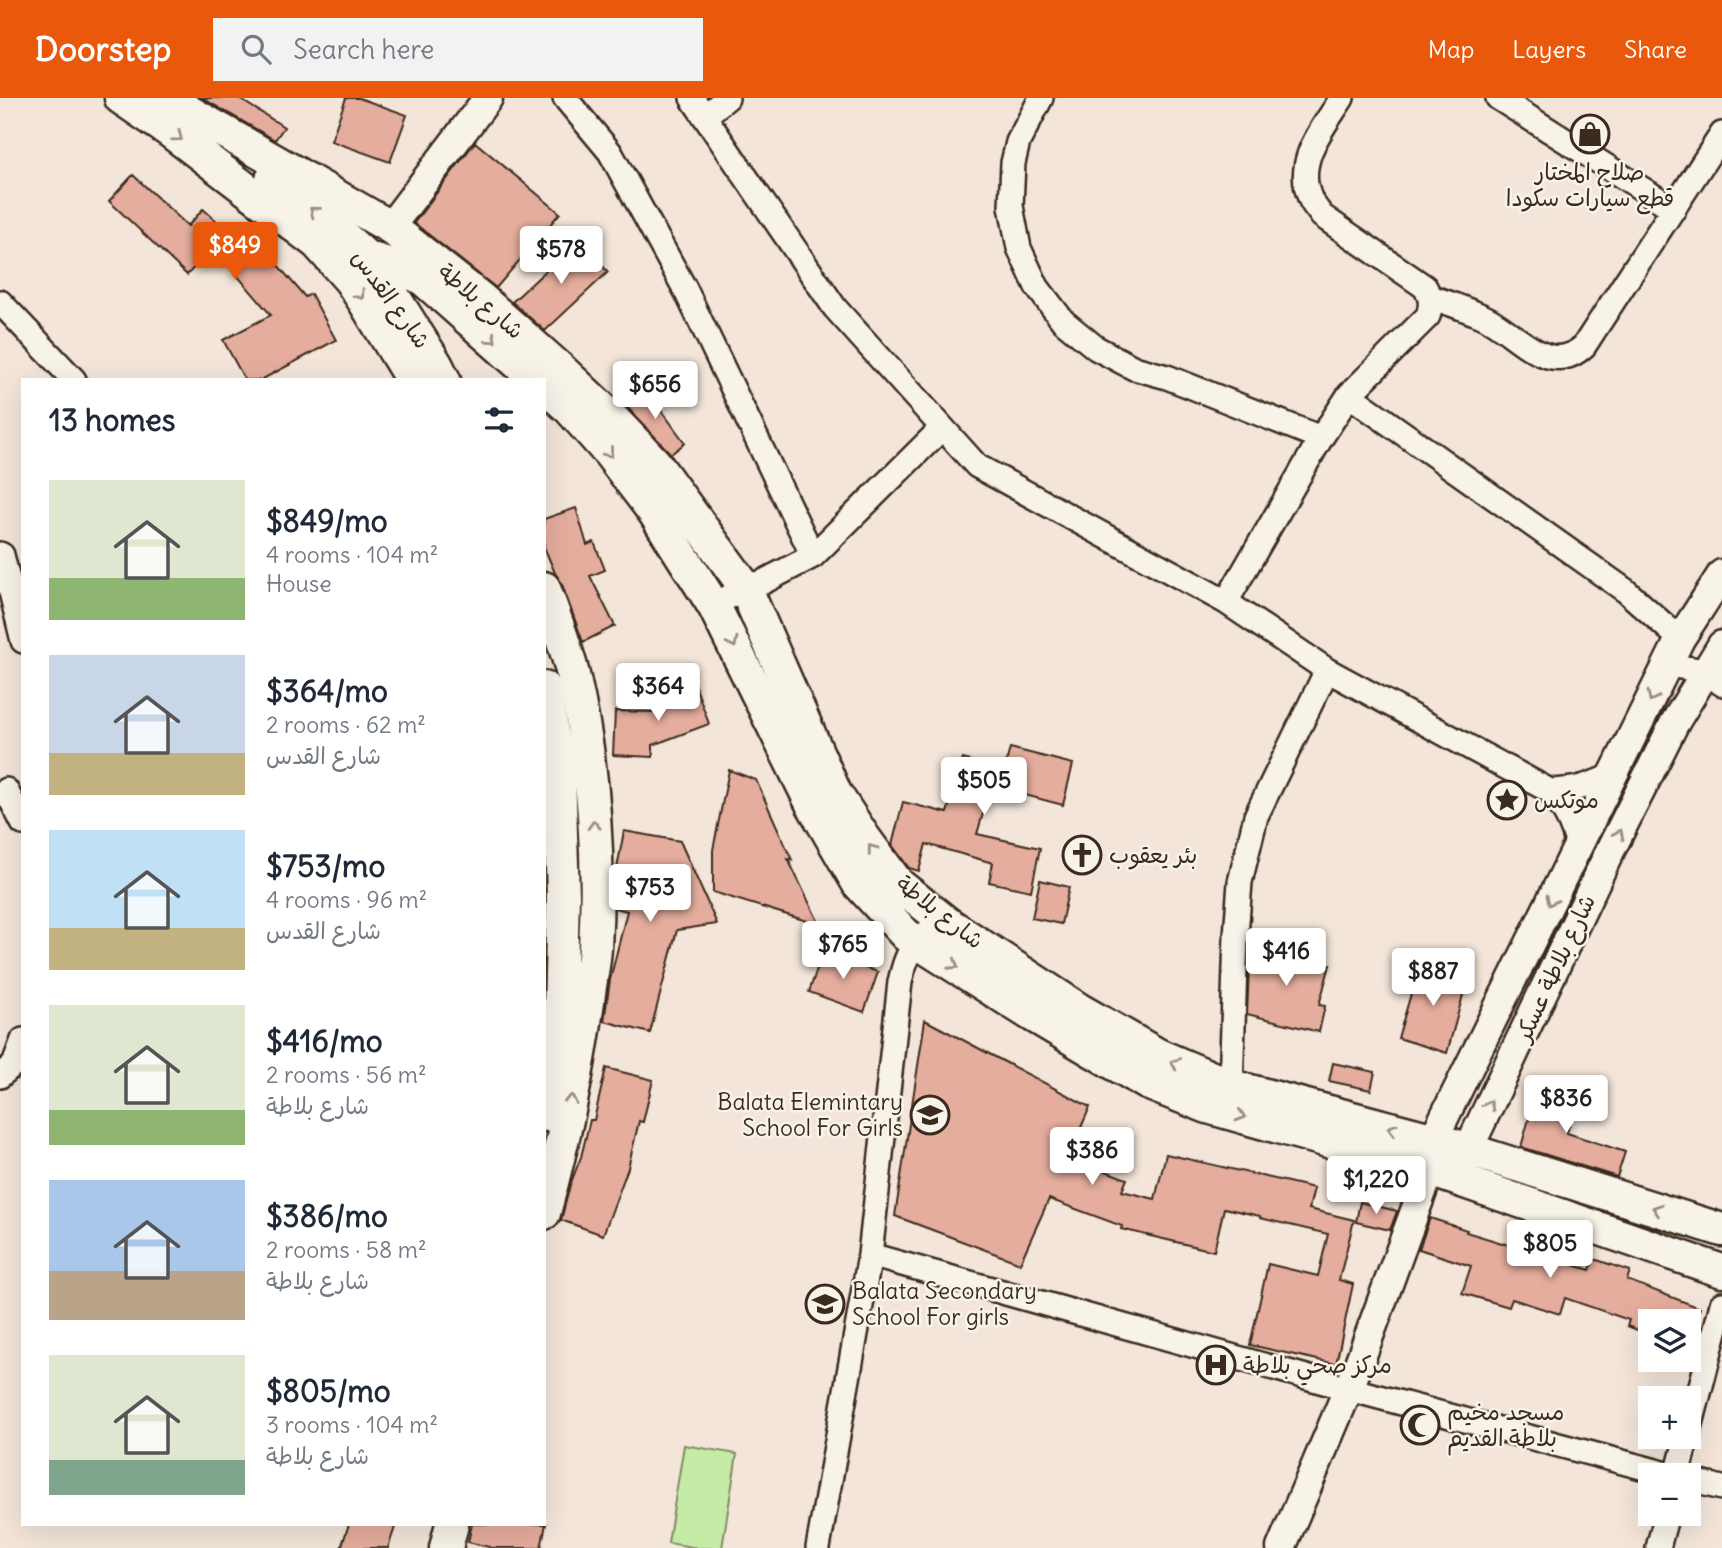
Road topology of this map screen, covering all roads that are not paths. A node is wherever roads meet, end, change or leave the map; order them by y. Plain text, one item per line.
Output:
1 (121, 98) edge
2 (164, 98) edge
3 (488, 98) edge
4 (565, 98) edge
5 (727, 98) edge
6 (1041, 98) edge
7 (1342, 98) edge
8 (1497, 98) edge
9 (698, 107) edge
10 (1722, 134) edge
11 (1674, 209) junction
12 (390, 227) junction
13 (317, 243) junction
14 (359, 256) junction
15 (1431, 297) junction
16 (0, 302) edge
17 (72, 378) edge
18 (411, 378) edge
19 (443, 378) edge
20 (535, 378) edge
21 (546, 388) edge
22 (1349, 395) junction
23 (942, 428) junction
24 (1321, 438) junction
25 (0, 554) edge
26 (813, 556) junction
27 (1722, 574) edge
28 (744, 587) junction
29 (546, 594) edge
30 (1226, 602) junction
31 (714, 606) junction
32 (21, 632) edge
33 (1680, 639) junction
34 (1722, 645) edge
35 (1667, 666) junction
36 (1326, 670) junction
37 (1714, 678) edge
38 (546, 710) edge
39 (549, 744) edge
40 (1613, 775) junction
41 (10, 789) edge
42 (1550, 790) junction
43 (21, 818) edge
44 (1578, 846) junction
45 (941, 918) junction
46 (917, 942) junction
47 (21, 1045) edge
48 (0, 1076) edge
49 (1231, 1086) junction
50 (546, 1106) edge
51 (1468, 1150) junction
52 (1432, 1155) junction
53 (546, 1206) edge
54 (1722, 1230) edge
55 (870, 1255) junction
56 (1722, 1271) edge
57 (1722, 1304) edge
58 (1701, 1386) edge
59 (1349, 1389) junction
60 (1638, 1466) edge
61 (1701, 1483) edge
62 (1722, 1488) edge
63 (432, 1526) edge
64 (452, 1526) edge
65 (1664, 1526) edge
66 (426, 1548) edge
67 (446, 1548) edge
68 (818, 1548) edge
69 (1281, 1548) edge
70 (1658, 1548) edge

1 -> 13 main road
2 - 12 main road, شارع بلاطة
14 -> 2 main road, شارع القدس
3 - 12 street
4 - 26 street
5 - 9 street
6 - 24 street
7 - 15 street
8 - 11 street
9 - 23 street
10 - 11 street
11 - 15 street
12 - 28 main road, شارع بلاطة
13 - 14 main road, شارع بلاطة
13 -> 18 main road, شارع القدس
14 - 19 main road, شارع القدس
14 -> 20 main road, شارع بلاطة
15 - 22 street
16 - 17 street
21 -> 31 main road, شارع بلاطة
22 - 24 street
22 - 33 street
23 - 26 street
23 - 30 street
24 - 30 street
25 - 32 street
26 - 28 street
27 - 33 street, شارع بلاطة عسكر
28 - 31 street
45 -> 28 main road, شارع بلاطة
53 -> 29 main road
30 - 36 street
31 -> 46 main road, شارع بلاطة
33 - 35 street, شارع بلاطة عسكر
34 - 37 street, شارع بلاطة عسكر
35 - 37 street
35 -> 40 street, شارع بلاطة عسكر
36 - 42 street
36 - 49 street
51 -> 37 street, شارع بلاطة عسكر
38 - 39 main road
39 - 50 main road
40 - 42 street
40 - 44 street, شارع بلاطة عسكر
41 - 43 street
42 - 44 street
44 -> 52 street, شارع بلاطة عسكر
45 - 46 street
49 -> 45 main road, شارع بلاطة
46 -> 52 main road, شارع بلاطة
46 - 55 street
47 - 48 street
52 -> 49 main road, شارع بلاطة
51 - 52 main road, شارع بلاطة
54 -> 51 main road, شارع بلاطة
52 - 56 main road, شارع بلاطة
52 - 59 street, شارع بلاطة عسكر
55 - 59 street
55 - 68 street
57 - 58 street
59 - 60 street
59 - 69 street, شارع بلاطة عسكر
61 - 62 street
63 - 66 main road
64 - 67 main road
65 - 70 street

